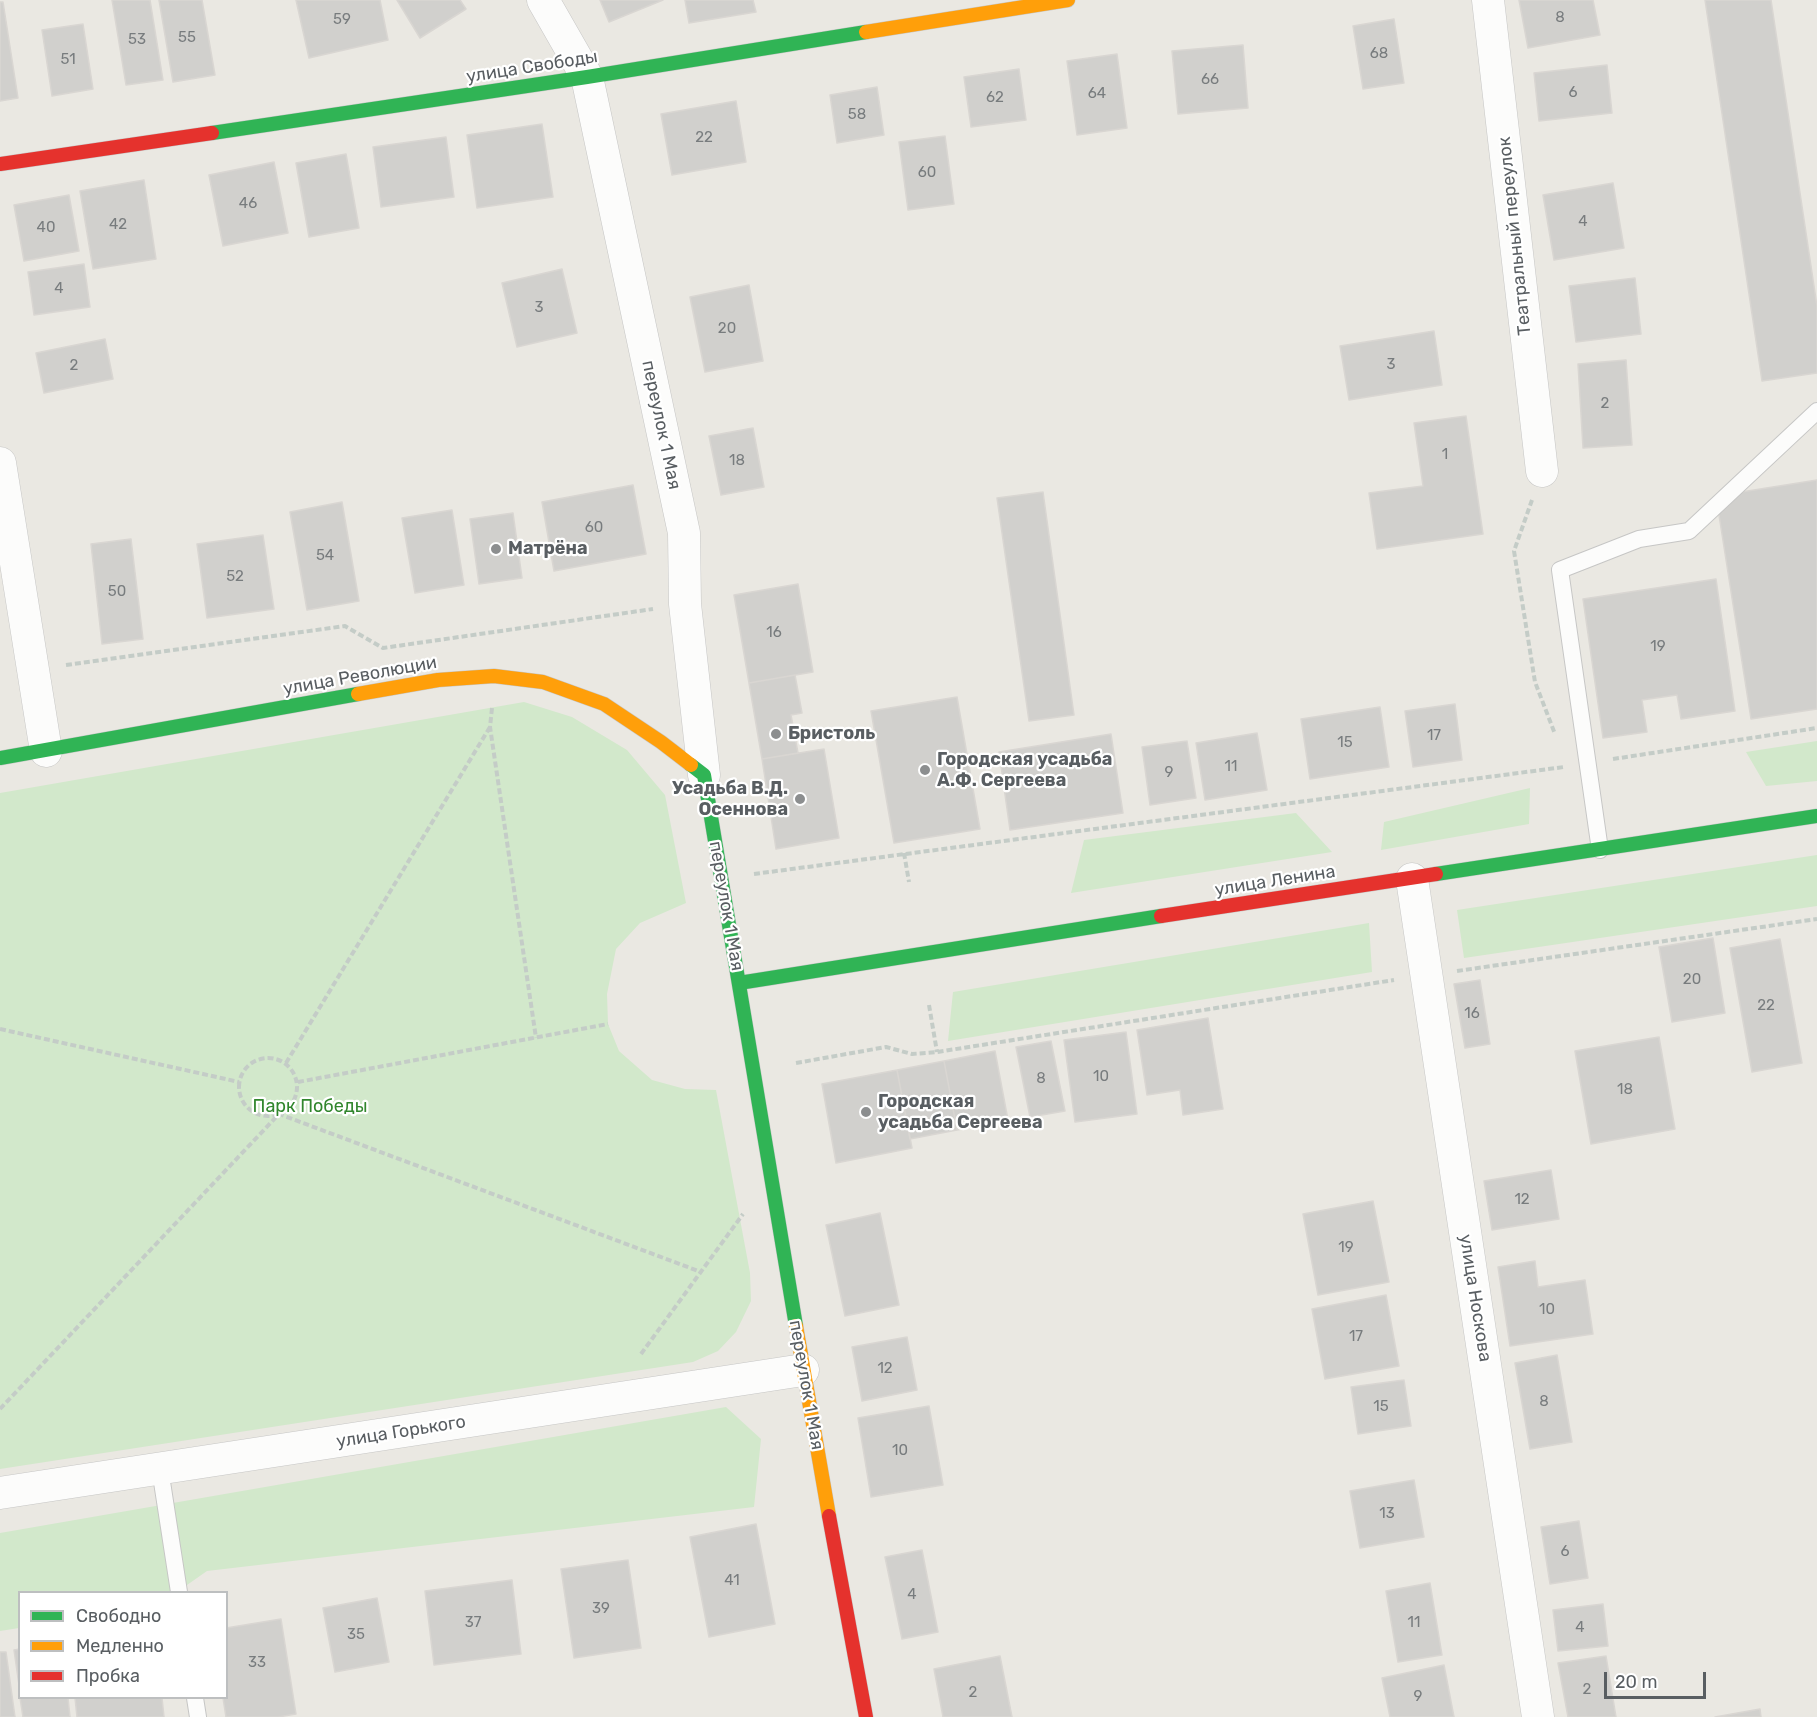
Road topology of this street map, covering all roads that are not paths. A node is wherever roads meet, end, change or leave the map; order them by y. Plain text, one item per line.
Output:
1 (543, 0) edge
2 (1068, 0) edge
3 (1488, 0) edge
4 (587, 77) junction
5 (0, 164) edge
6 (1817, 411) edge
7 (0, 464) edge
8 (1542, 471) road end
9 (46, 751) junction
10 (0, 758) edge
11 (704, 775) junction
12 (1817, 816) edge
13 (1599, 850) junction
14 (1412, 879) junction
15 (739, 983) junction
16 (803, 1370) junction
17 (160, 1469) junction
18 (0, 1494) edge
19 (178, 1591) edge
20 (195, 1699) edge
21 (198, 1717) edge
22 (866, 1717) edge
23 (1538, 1717) edge

1 - 4 street, переулок 1 Мая
2 - 4 main road, улица Свободы
3 - 8 street, Театральный переулок
4 - 5 main road, улица Свободы
4 - 11 street, переулок 1 Мая
6 - 13 lane
7 - 9 street
9 - 10 main road, улица Революции
9 - 11 main road, улица Революции
11 - 15 main road, переулок 1 Мая
12 - 13 main road, улица Ленина
13 - 14 main road, улица Ленина
14 - 15 main road, улица Ленина
14 - 23 street, улица Носкова
15 - 16 main road, переулок 1 Мая
16 - 17 street, улица Горького
16 - 22 main road, переулок 1 Мая
17 - 18 street, улица Горького
17 - 19 lane
20 - 21 lane

